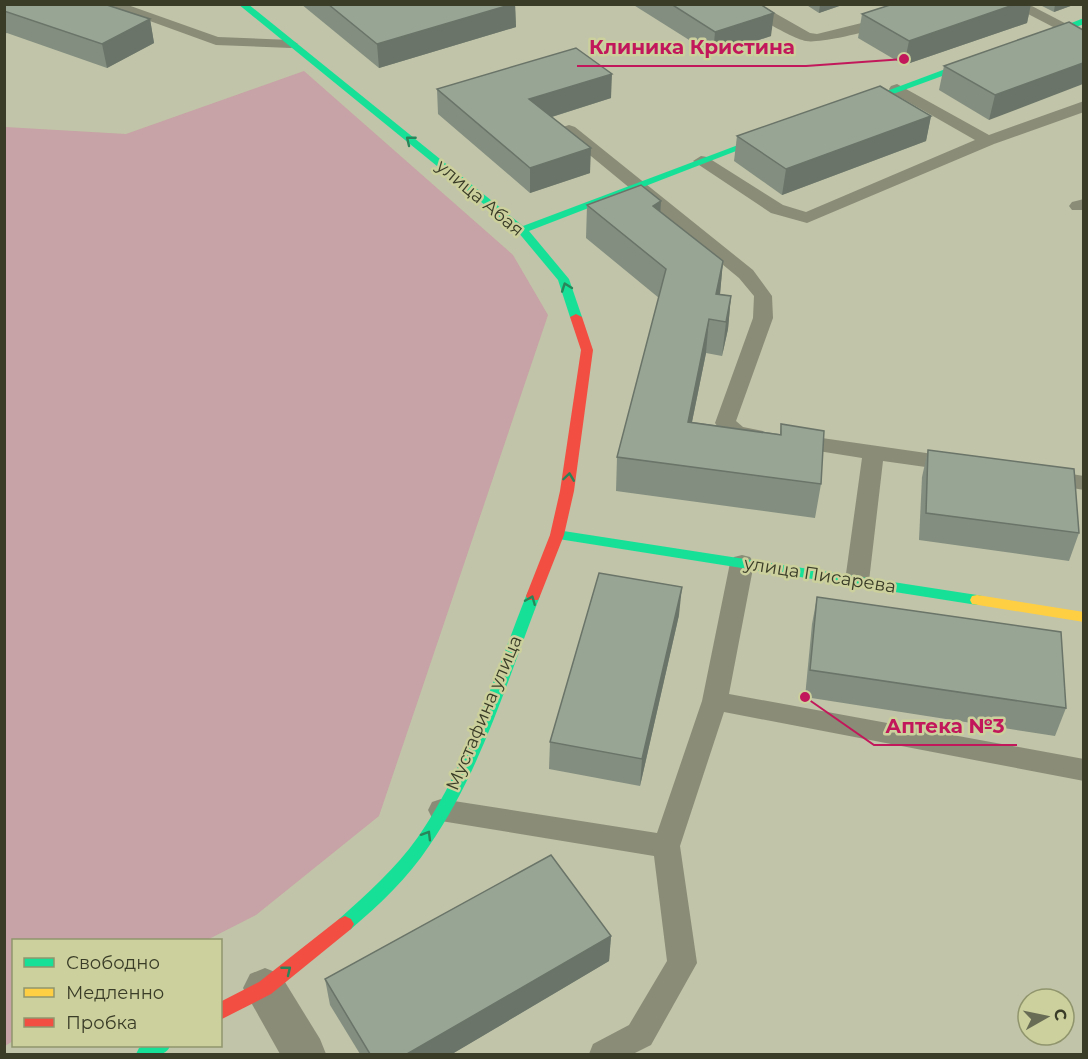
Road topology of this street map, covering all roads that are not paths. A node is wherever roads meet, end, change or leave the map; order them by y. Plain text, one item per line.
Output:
1 (110, 4) edge
2 (748, 4) edge
3 (932, 4) edge
4 (1016, 4) edge
5 (250, 6) edge
6 (1083, 21) edge
7 (1062, 29) junction
8 (1083, 39) edge
9 (291, 44) junction
10 (1018, 45) edge
11 (996, 53) edge
12 (897, 89) junction
13 (1083, 106) edge
14 (832, 113) edge
15 (788, 129) edge
16 (569, 130) edge
17 (988, 141) junction
18 (701, 161) junction
19 (638, 184) junction
20 (522, 230) junction
21 (873, 453) junction
22 (978, 468) edge
23 (1025, 474) edge
24 (1083, 483) edge
25 (557, 535) junction
26 (742, 563) junction
27 (857, 581) junction
28 (1083, 617) edge
29 (715, 700) junction
30 (1083, 770) edge
31 (441, 810) junction
32 (666, 846) junction
33 (265, 988) junction
34 (222, 1011) edge
35 (159, 1047) edge
36 (145, 1054) edge
37 (304, 1054) edge
38 (604, 1054) edge

1 - 9 lane
2 - 3 lane
4 - 7 lane
5 - 9 main road, улица Абая
6 - 7 main road
7 - 8 lane
7 - 10 main road
20 -> 9 main road, улица Абая
11 - 12 main road
12 - 14 main road
12 - 17 lane
13 - 17 lane
15 - 18 main road
16 - 19 lane
17 - 18 lane
18 - 19 main road
19 - 20 main road
19 - 21 lane
25 -> 20 main road, улица Абая
21 - 22 lane
21 - 27 lane
23 - 24 lane
25 - 26 main road, улица Писарева
31 -> 25 main road, Мустафина улица
26 - 27 main road, улица Писарева
26 - 29 lane
27 - 28 main road, улица Писарева
29 - 30 lane
29 - 32 lane
31 - 32 lane
33 -> 31 main road, Мустафина улица
32 - 38 lane
33 - 34 main road, Мустафина улица
33 - 37 street
35 - 36 main road

